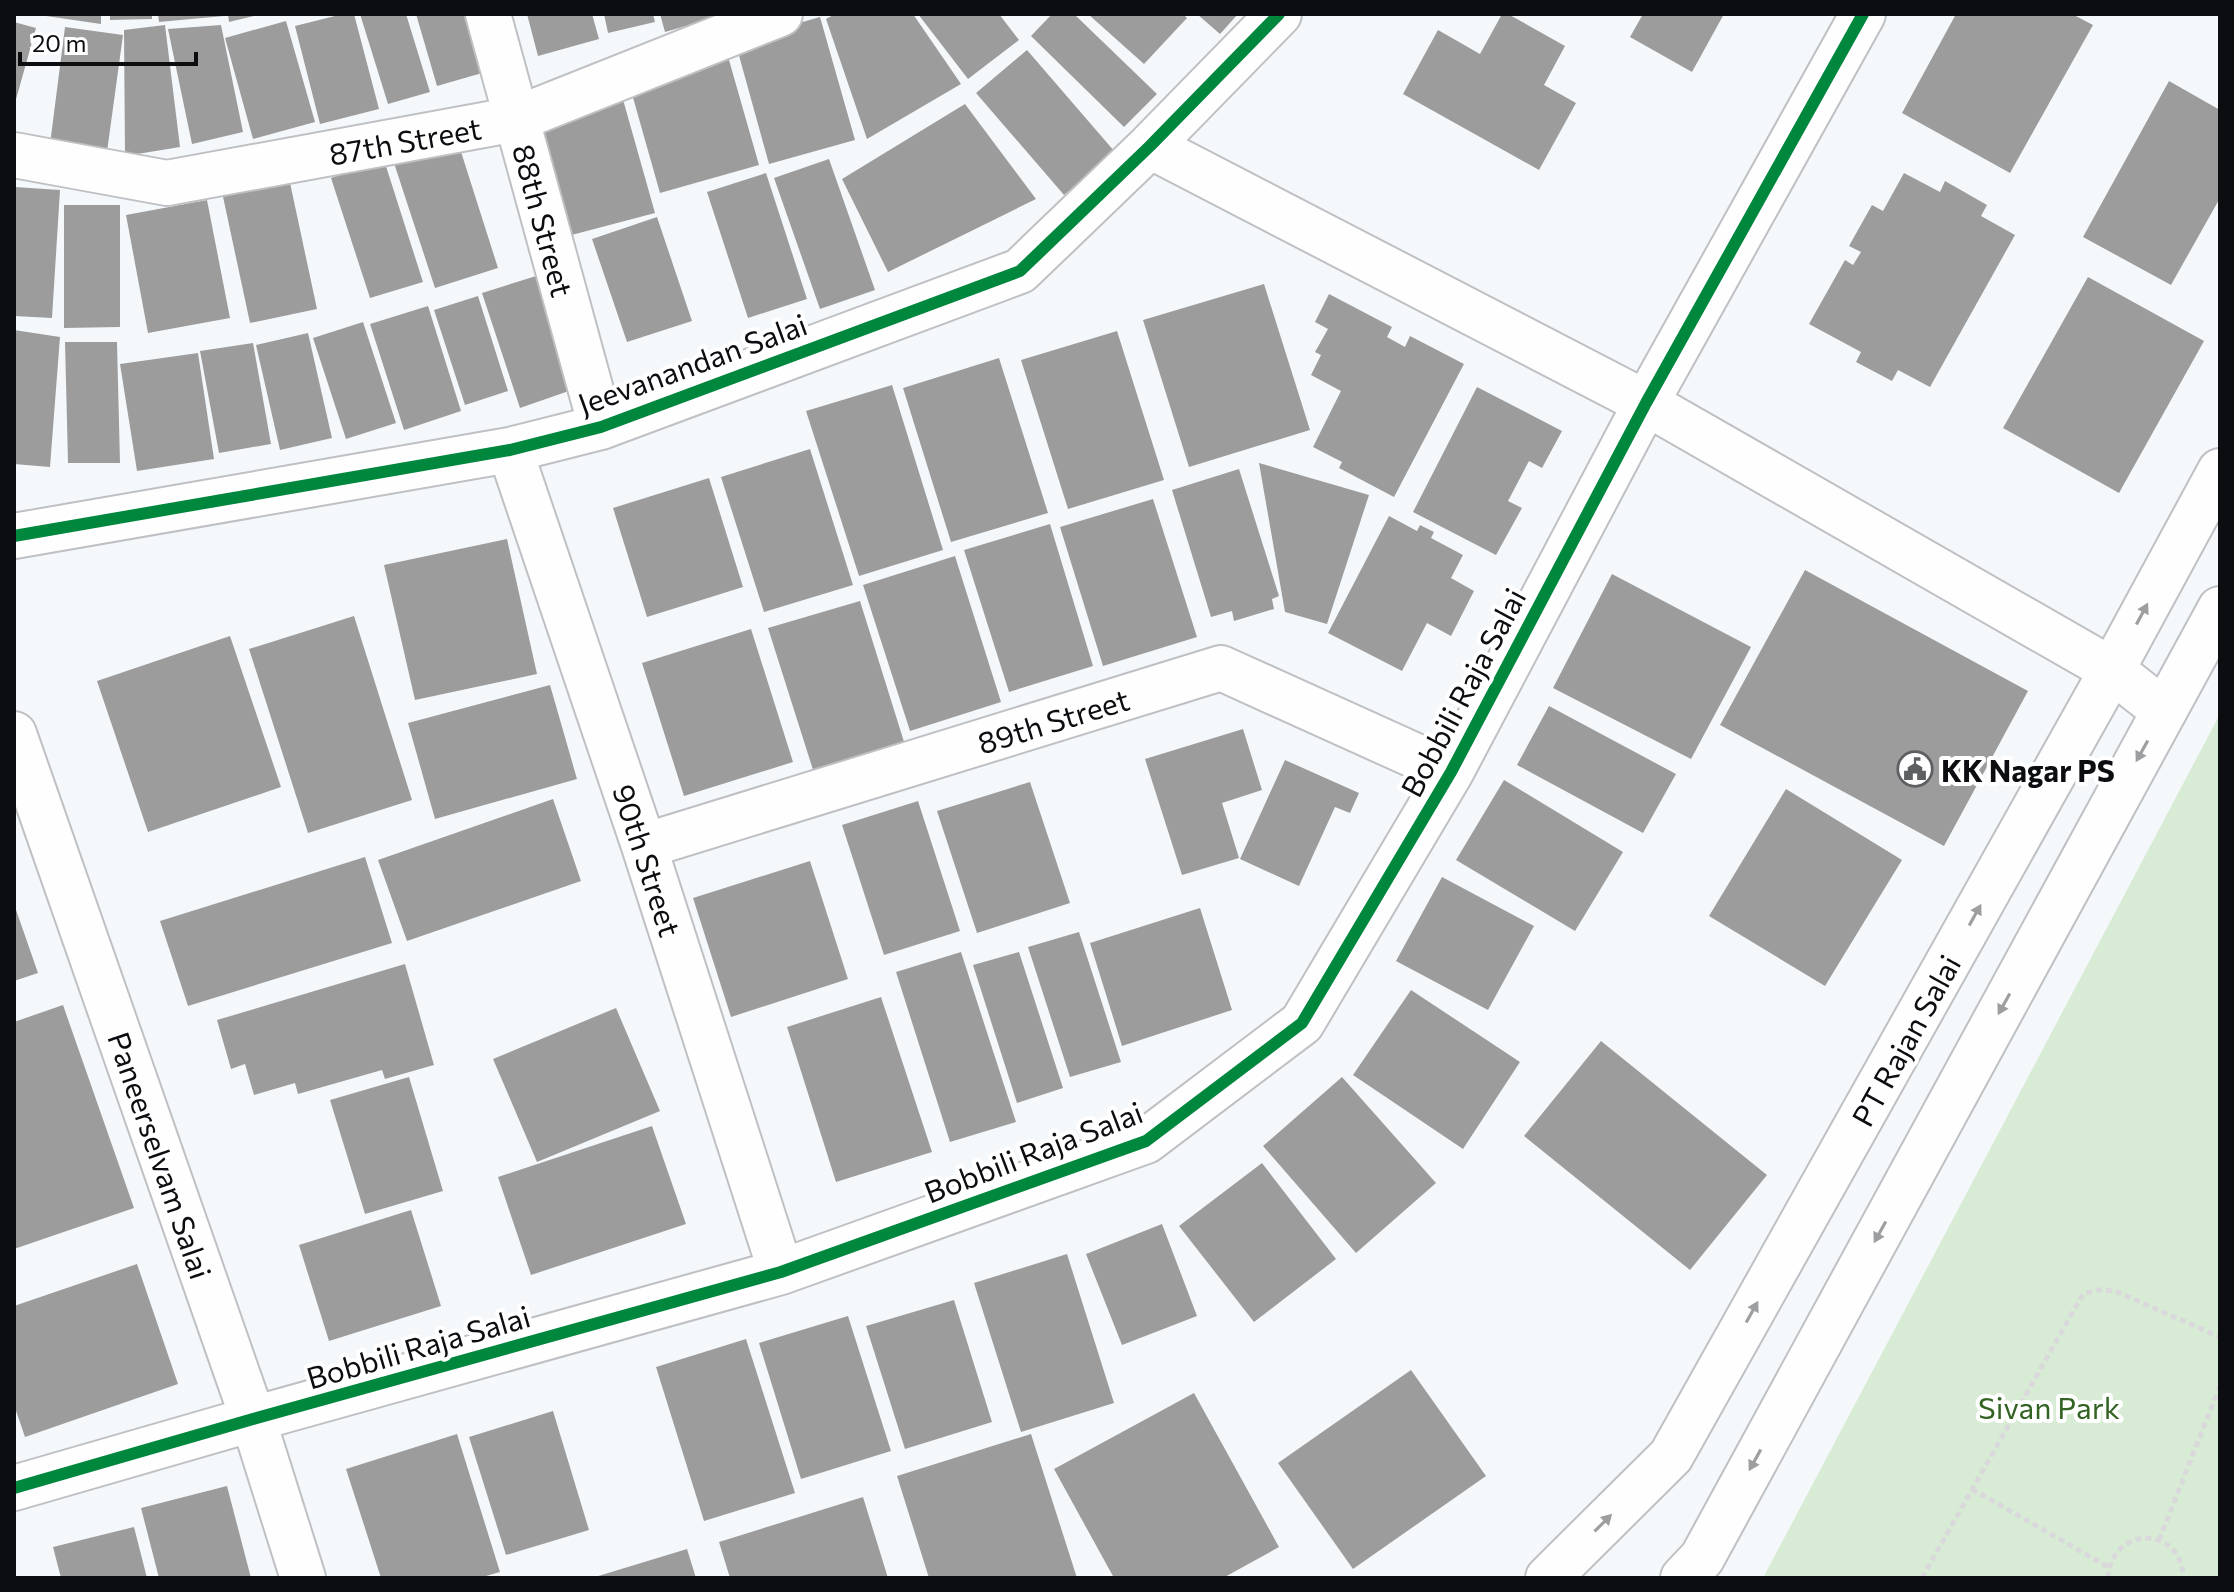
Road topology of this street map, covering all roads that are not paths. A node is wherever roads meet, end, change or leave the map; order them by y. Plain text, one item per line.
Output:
1 (488, 14) edge
2 (780, 14) edge
3 (1279, 14) edge
4 (1863, 14) edge
5 (516, 119) junction
6 (1150, 146) junction
7 (14, 155) edge
8 (1646, 403) junction
9 (601, 427) junction
10 (510, 450) junction
11 (2220, 471) edge
12 (14, 536) edge
13 (2220, 609) edge
14 (2112, 670) junction
15 (2164, 711) junction
16 (14, 734) edge
17 (1451, 772) junction
18 (644, 846) junction
19 (781, 1272) junction
20 (253, 1419) junction
21 (14, 1488) edge
22 (303, 1578) edge
23 (1548, 1578) edge
24 (1683, 1578) edge

1 - 5 street, 88th Street
2 - 5 street, 87th Street
3 - 6 street, Jeevanandan Salai
4 - 8 street, Bobbili Raja Salai
5 - 7 street, 87th Street
5 - 9 street, 88th Street
6 - 8 street
6 - 9 street, Jeevanandan Salai
8 - 14 street
8 - 17 street, Bobbili Raja Salai
9 - 10 street, Jeevanandan Salai
10 - 12 street, Jeevanandan Salai
10 - 18 street, 90th Street
14 -> 11 street, PT Rajan Salai
13 - 15 street
14 - 15 street
23 -> 14 street, PT Rajan Salai
15 -> 24 street
16 - 20 street, Paneerselvam Salai
17 - 18 street, 89th Street
17 - 19 street, Bobbili Raja Salai
18 - 19 street, 90th Street
19 - 20 street, Bobbili Raja Salai
20 - 21 street, Bobbili Raja Salai
20 - 22 street, Paneerselvam Salai

